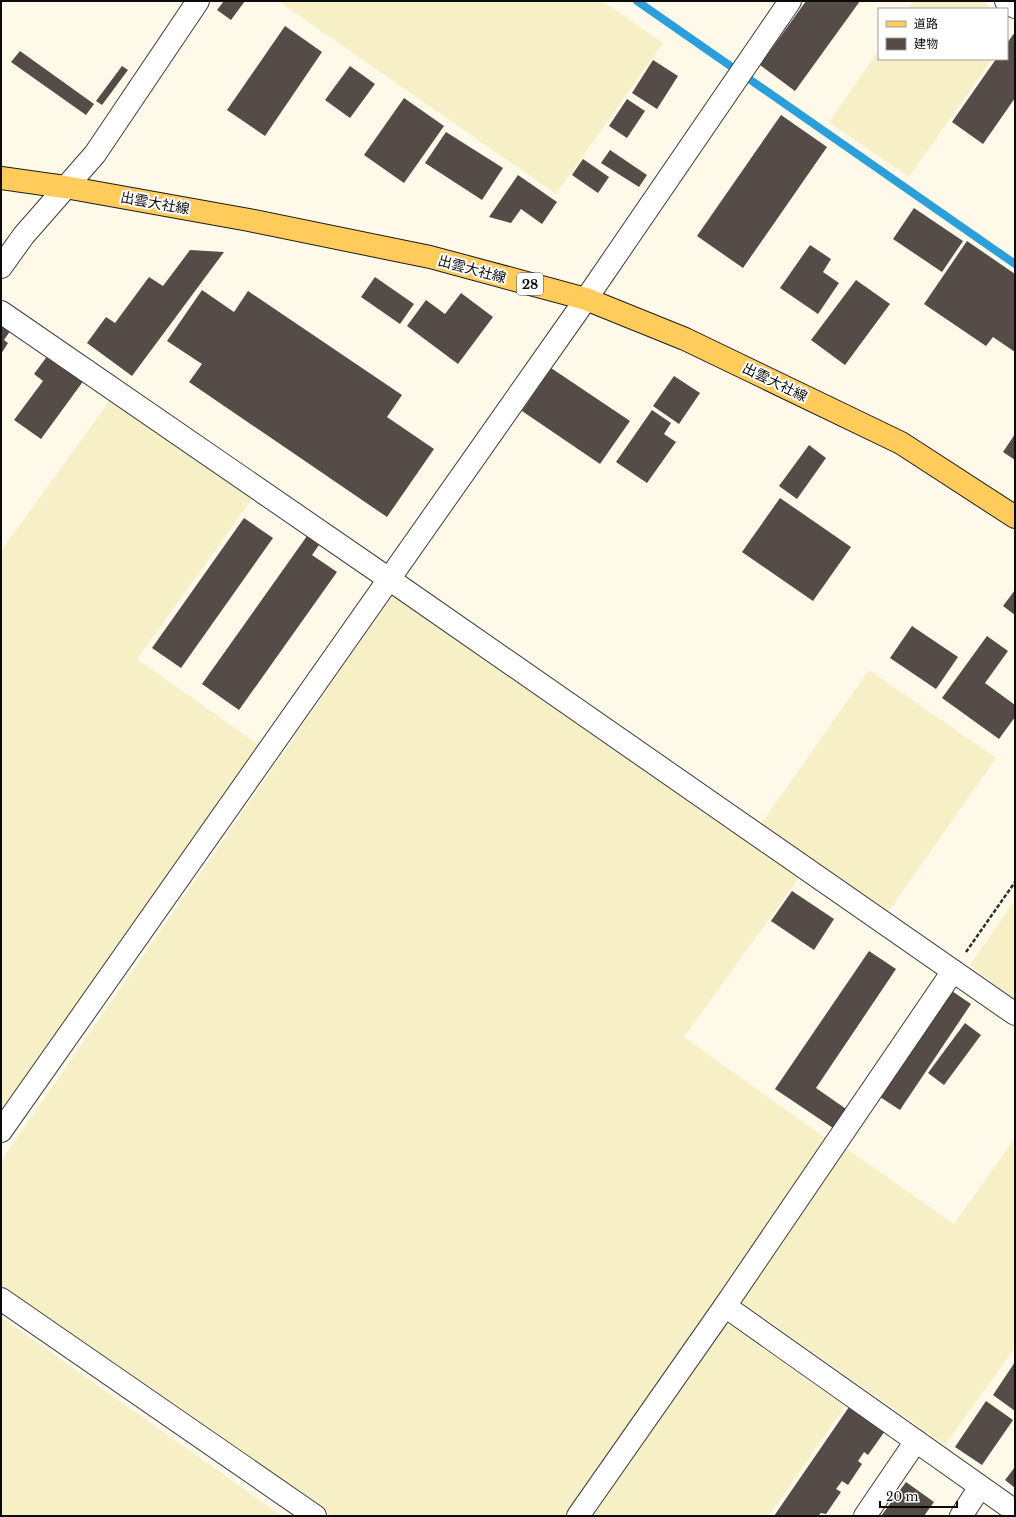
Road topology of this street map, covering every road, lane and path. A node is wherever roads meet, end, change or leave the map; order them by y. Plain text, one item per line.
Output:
1 (198, 1) edge
2 (790, 1) edge
3 (1006, 1) edge
4 (1015, 7) edge
5 (1, 178) edge
6 (65, 187) junction
7 (1, 267) edge
8 (586, 299) junction
9 (1, 312) edge
10 (1015, 517) edge
11 (389, 579) junction
12 (1015, 882) edge
13 (953, 971) junction
14 (1015, 1014) edge
15 (1, 1131) edge
16 (1, 1299) edge
17 (725, 1306) junction
18 (916, 1441) junction
19 (980, 1487) junction
20 (1015, 1511) edge
21 (315, 1516) edge
22 (578, 1516) edge
23 (864, 1516) edge
24 (961, 1516) edge

1 - 6 street
2 - 8 street
3 - 4 street
5 - 6 main road, 出雲大社線 / 28
6 - 7 street
6 - 8 main road, 出雲大社線 / 28
8 - 10 main road, 出雲大社線 / 28
8 - 11 street
9 - 11 street
11 - 13 street
11 - 15 street
12 - 13 path
13 - 14 street
13 - 17 street
16 - 21 street
17 - 18 street
17 - 22 street
18 - 19 street
18 - 23 street
19 - 20 street
19 - 24 street

